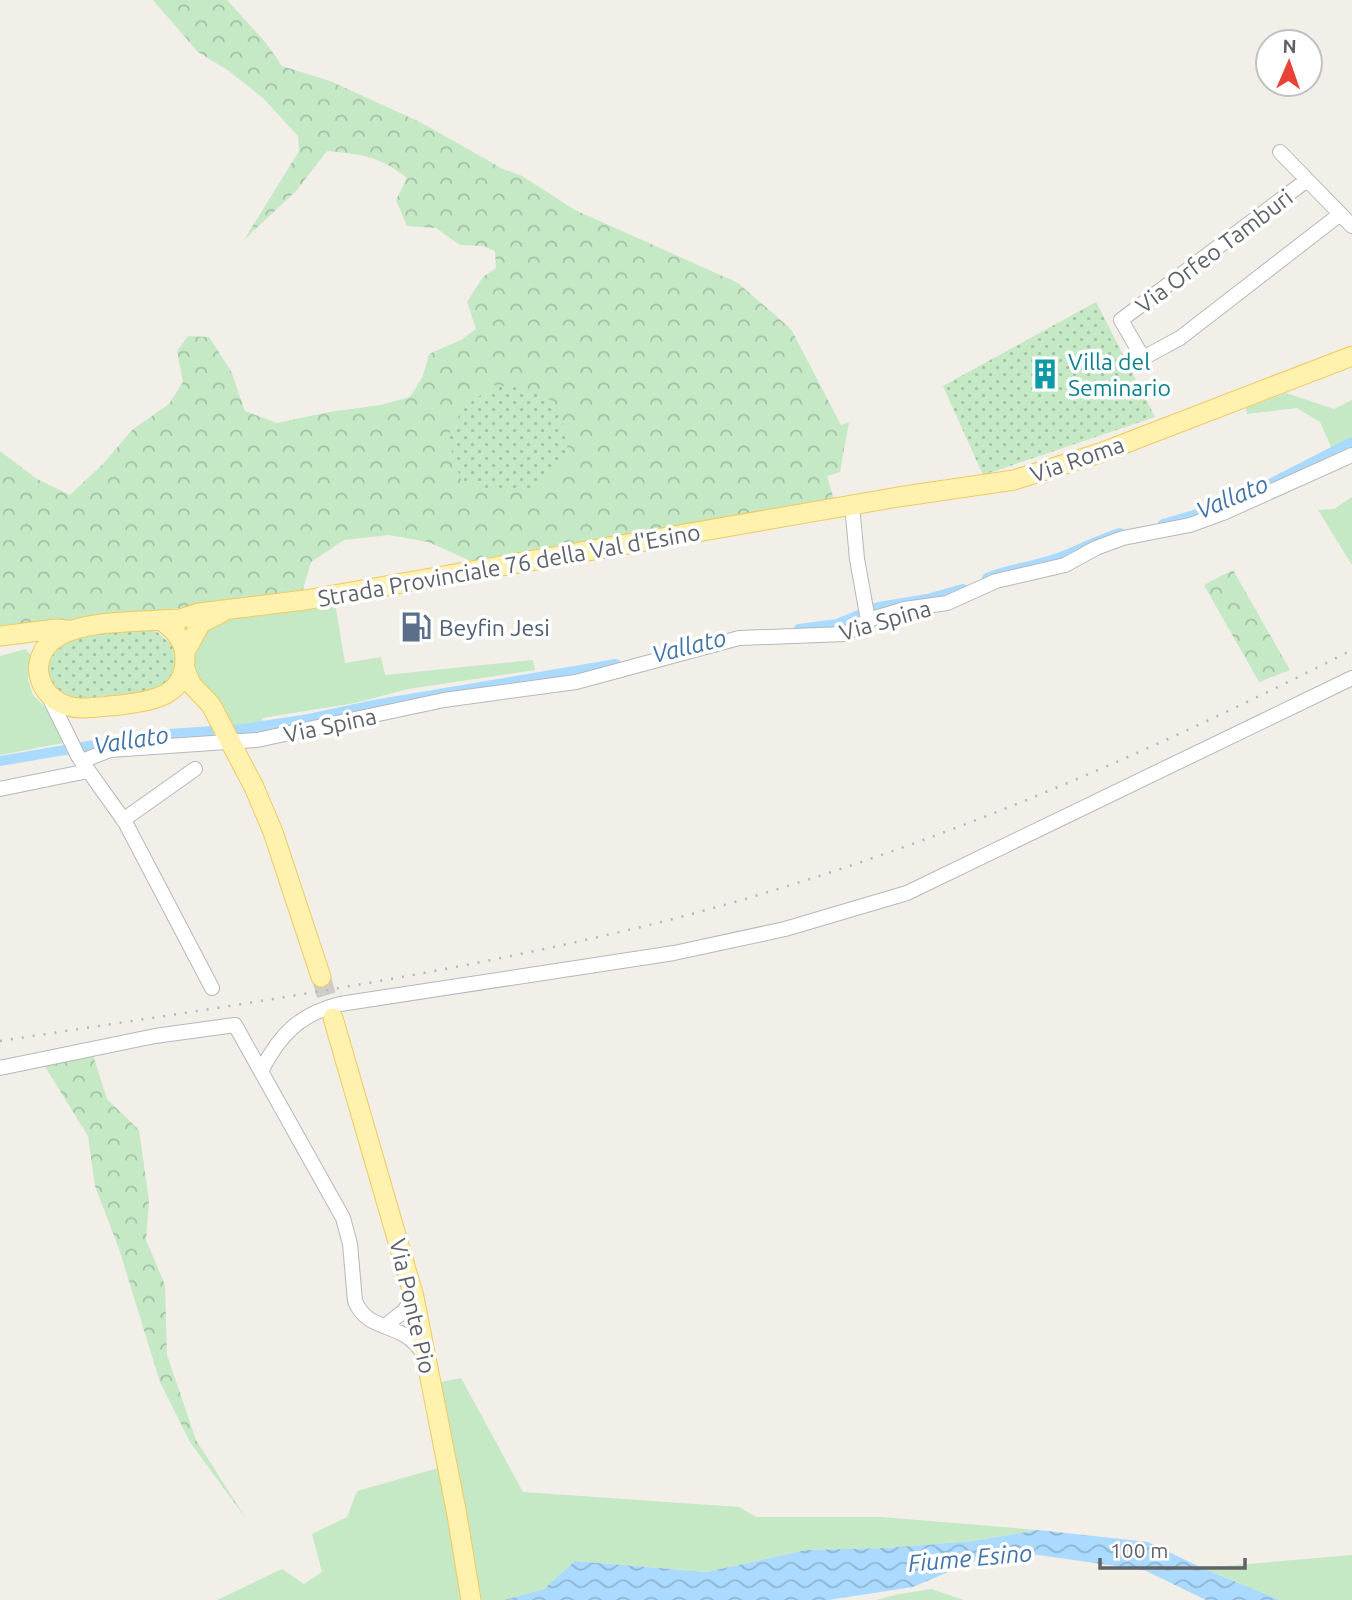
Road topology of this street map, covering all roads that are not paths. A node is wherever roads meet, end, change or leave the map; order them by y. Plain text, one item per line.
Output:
1 (1280, 152) dead end
2 (1307, 180) junction
3 (1339, 215) junction
4 (1352, 226) edge
5 (1352, 356) edge
6 (1352, 455) edge
7 (852, 505) junction
8 (789, 516) joint
9 (229, 609) junction
10 (867, 615) junction
11 (160, 620) junction
12 (72, 630) junction
13 (0, 638) edge
14 (42, 655) junction
15 (185, 661) junction
16 (1352, 678) edge
17 (49, 697) junction
18 (152, 701) junction
19 (86, 708) junction
20 (224, 729) junction
21 (70, 740) junction
22 (83, 762) junction
23 (195, 769) dead end
24 (0, 789) edge
25 (123, 820) junction
26 (321, 977) tunnel mouth
27 (212, 988) dead end
28 (333, 1018) tunnel mouth
29 (0, 1068) edge
30 (261, 1070) junction
31 (414, 1297) junction
32 (384, 1326) junction
33 (412, 1327) junction
34 (471, 1600) edge

1 - 2 street
2 - 3 street
2 - 3 street, Via Orfeo Tamburi
3 - 4 street
5 - 7 main road, Via Roma
6 - 10 street, Via Spina
7 - 8 main road, Via Roma
7 - 10 street
8 - 9 main road, Strada Provinciale 76 della Val d'Esino
9 - 11 main road, Strada Provinciale 76 della Val d'Esino
9 - 15 main road, Strada Provinciale 76 della Val d'Esino
10 - 20 street, Via Spina
11 - 12 main road, Strada Provinciale 76 della Val d'Esino
11 - 15 main road
12 - 13 main road, Strada Provinciale 76 della Val d'Esino
12 - 14 main road
13 - 14 main road, Strada Provinciale 76 della Val d'Esino
14 - 17 main road
15 - 18 main road, Strada Provinciale 76 della Val d'Esino
15 - 20 main road
16 - 30 street
17 - 19 main road, Strada Provinciale 76 della Val d'Esino
17 - 21 street
18 - 19 main road, Strada Provinciale 76 della Val d'Esino
18 - 20 main road
19 - 21 street
20 - 22 street, Via Spina
20 - 26 main road
21 - 22 street
22 - 24 street, Via Spina
22 - 25 street
23 - 25 street
25 - 27 street
28 - 31 main road, Via Ponte Pio
29 - 30 street
30 - 32 street
31 - 32 street
31 - 33 main road, Via Ponte Pio
32 - 33 street
33 - 34 main road, Via Ponte Pio

